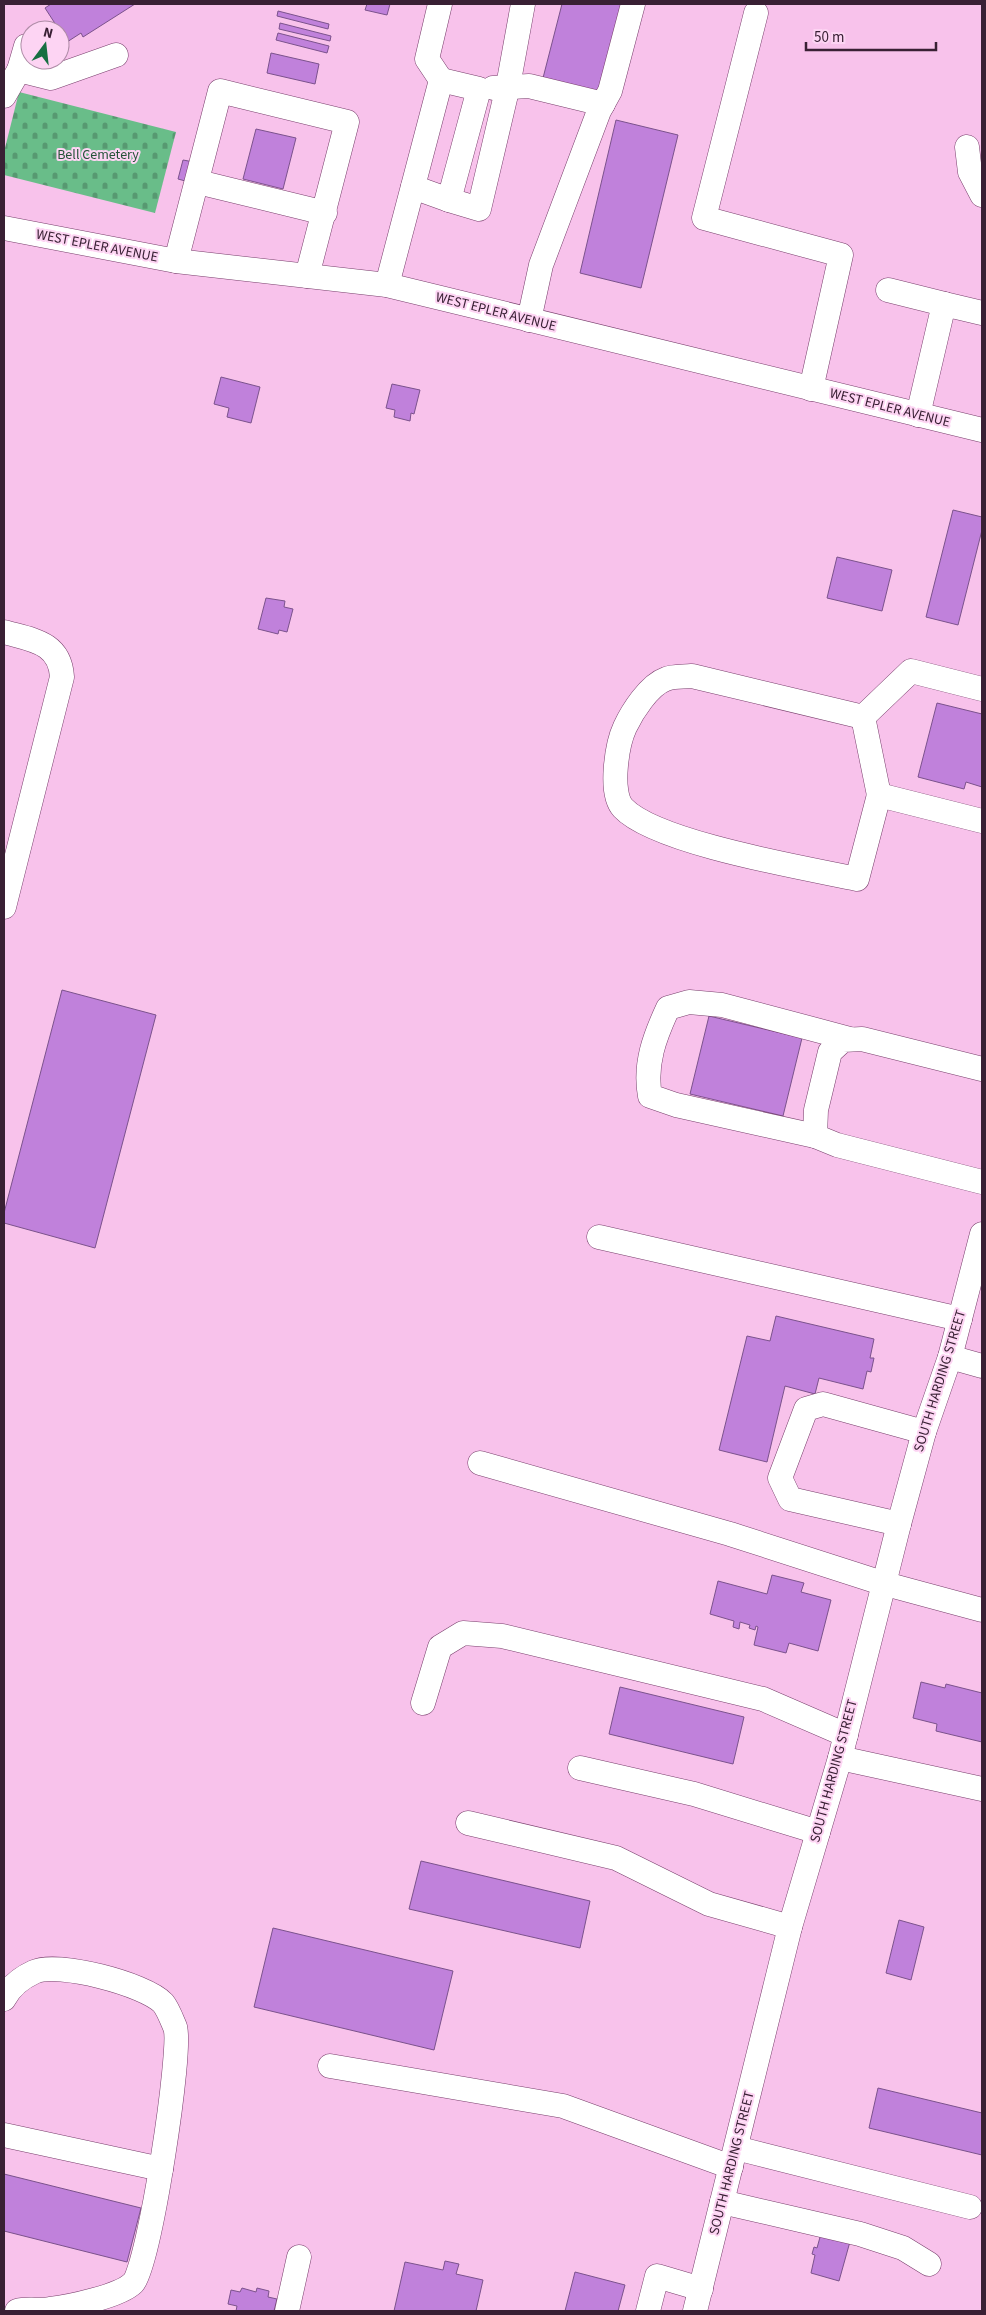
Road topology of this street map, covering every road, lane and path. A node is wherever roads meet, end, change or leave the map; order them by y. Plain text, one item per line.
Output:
1 (440, 4) edge
2 (524, 4) edge
3 (633, 4) edge
4 (756, 13) dead end
5 (116, 55) dead end
6 (20, 67) edge
7 (19, 70) junction
8 (441, 80) junction
9 (508, 86) junction
10 (479, 89) junction
11 (4, 96) edge
12 (603, 104) junction
13 (967, 147) dead end
14 (198, 182) junction
15 (413, 186) junction
16 (982, 194) edge
17 (449, 200) junction
18 (325, 213) junction
19 (4, 228) edge
20 (176, 261) junction
21 (307, 276) junction
22 (387, 285) junction
23 (888, 290) dead end
24 (944, 304) junction
25 (982, 313) edge
26 (529, 320) junction
27 (811, 389) junction
28 (918, 415) junction
29 (982, 430) edge
30 (4, 632) edge
31 (982, 689) edge
32 (863, 717) junction
33 (879, 796) junction
34 (982, 821) edge
35 (4, 907) edge
36 (850, 1040) junction
37 (982, 1069) edge
38 (816, 1136) junction
39 (982, 1182) edge
40 (982, 1234) edge
41 (599, 1237) dead end
42 (969, 1306) edge
43 (950, 1358) junction
44 (982, 1366) edge
45 (924, 1432) junction
46 (480, 1462) dead end
47 (899, 1524) junction
48 (882, 1584) junction
49 (982, 1610) edge
50 (423, 1703) dead end
51 (846, 1735) junction
52 (840, 1758) junction
53 (580, 1768) dead end
54 (982, 1789) edge
55 (468, 1823) dead end
56 (818, 1832) junction
57 (790, 1928) junction
58 (4, 1999) edge
59 (330, 2066) dead end
60 (4, 2135) edge
61 (733, 2157) junction
62 (161, 2169) junction
63 (722, 2202) junction
64 (970, 2208) dead end
65 (299, 2257) dead end
66 (929, 2264) dead end
67 (698, 2300) edge
68 (16, 2311) edge
69 (286, 2311) edge
70 (648, 2311) edge

1 - 8 street
2 - 9 street
3 - 12 street
4 - 27 street
5 - 7 street
6 - 7 street
7 - 11 street
8 - 10 street
8 - 15 street
9 - 10 street
9 - 12 street
9 - 17 street
10 - 17 street
12 - 26 street
13 - 16 street
14 - 18 street
14 - 18 street
14 - 20 street
15 - 17 street
15 - 22 street
18 - 21 street
19 - 20 street, WEST EPLER AVENUE
20 - 21 street, WEST EPLER AVENUE
21 - 22 street, WEST EPLER AVENUE
22 - 26 street, WEST EPLER AVENUE
23 - 24 street
24 - 25 street
24 - 28 street
26 - 27 street, WEST EPLER AVENUE
27 - 28 street, WEST EPLER AVENUE
28 - 29 street, WEST EPLER AVENUE
30 - 35 street
31 - 32 street
32 - 33 street
32 - 33 street
33 - 34 street
36 - 37 street
36 - 38 street
36 - 38 street
38 - 39 street
40 - 42 street, SOUTH HARDING STREET
41 - 42 street
42 - 43 street, SOUTH HARDING STREET
43 - 44 street
43 - 45 street, SOUTH HARDING STREET
45 - 47 street, SOUTH HARDING STREET
45 - 47 street
46 - 48 street
47 - 48 street, SOUTH HARDING STREET
48 - 49 street
48 - 51 street, SOUTH HARDING STREET
50 - 51 street
51 - 52 street, SOUTH HARDING STREET
52 - 54 street
52 - 56 street, SOUTH HARDING STREET
53 - 56 street
55 - 57 street
56 - 57 street, SOUTH HARDING STREET
57 - 61 street, SOUTH HARDING STREET
58 - 62 street
59 - 61 street
60 - 62 street
61 - 63 street, SOUTH HARDING STREET
61 - 64 street
62 - 68 street
63 - 66 street
63 - 67 street, SOUTH HARDING STREET
65 - 69 street
67 - 70 street

